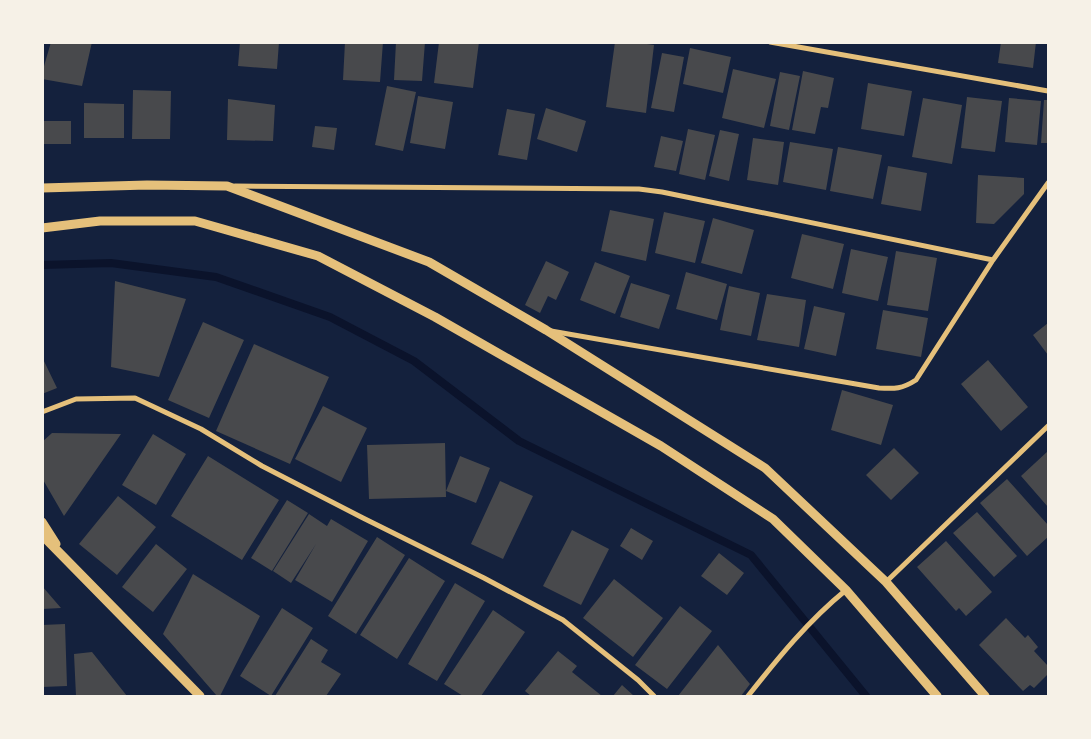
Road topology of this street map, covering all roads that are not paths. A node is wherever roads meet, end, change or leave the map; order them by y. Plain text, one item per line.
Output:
1 (770, 42) edge
2 (1048, 91) edge
3 (1048, 183) edge
4 (227, 186) junction
5 (42, 188) edge
6 (42, 228) edge
7 (993, 260) junction
8 (546, 330) junction
9 (42, 412) edge
10 (1048, 426) edge
11 (42, 522) edge
12 (42, 535) edge
13 (64, 557) junction
14 (886, 582) junction
15 (846, 590) junction
16 (200, 696) edge
17 (654, 696) edge
18 (748, 696) edge
19 (937, 696) edge
20 (985, 696) edge

1 - 2 street
3 - 7 street
4 - 5 street
4 - 7 street
4 - 8 street
6 - 15 street
7 - 8 street
8 - 14 street
9 - 17 street
10 - 14 street
11 - 13 street
12 - 13 street
13 - 16 street
14 - 20 street
15 - 18 street
15 - 19 street

